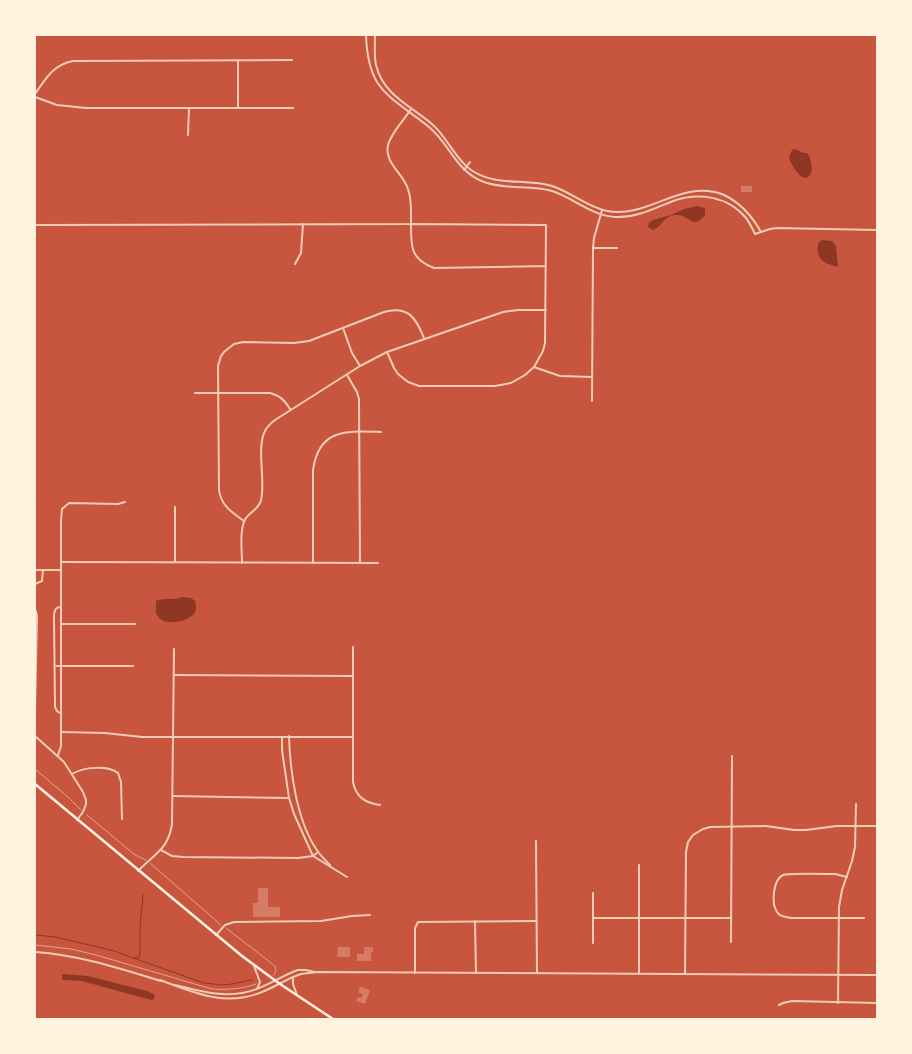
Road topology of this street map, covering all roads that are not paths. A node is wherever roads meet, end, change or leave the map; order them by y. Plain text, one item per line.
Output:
1 (366, 35) edge
2 (375, 35) edge
3 (238, 60) junction
4 (292, 60) dead end
5 (35, 96) edge
6 (189, 108) junction
7 (238, 108) junction
8 (293, 108) dead end
9 (412, 109) junction
10 (409, 112) junction
11 (188, 135) dead end
12 (470, 162) dead end
13 (466, 166) junction
14 (464, 170) junction
15 (602, 210) junction
16 (601, 215) junction
17 (303, 224) junction
18 (411, 224) junction
19 (35, 225) edge
20 (877, 230) edge
21 (761, 232) junction
22 (593, 248) junction
23 (618, 248) dead end
24 (295, 264) dead end
25 (546, 266) junction
26 (546, 310) junction
27 (343, 328) junction
28 (424, 339) junction
29 (386, 352) junction
30 (360, 366) junction
31 (534, 367) junction
32 (347, 375) junction
33 (592, 377) junction
34 (195, 393) dead end
35 (218, 393) junction
36 (592, 401) dead end
37 (291, 410) junction
38 (360, 431) junction
39 (381, 432) dead end
40 (126, 502) dead end
41 (175, 507) dead end
42 (244, 521) junction
43 (61, 562) junction
44 (175, 563) junction
45 (242, 563) junction
46 (314, 563) junction
47 (360, 563) junction
48 (378, 563) dead end
49 (35, 570) edge
50 (43, 570) junction
51 (61, 570) junction
52 (35, 584) edge
53 (61, 607) junction
54 (35, 610) edge
55 (61, 624) junction
56 (135, 624) dead end
57 (353, 647) dead end
58 (174, 649) dead end
59 (54, 666) junction
60 (61, 666) junction
61 (133, 666) dead end
62 (174, 676) junction
63 (353, 676) junction
64 (35, 711) edge
65 (61, 713) junction
66 (61, 732) junction
67 (35, 736) edge
68 (289, 736) junction
69 (173, 737) junction
70 (282, 737) junction
71 (352, 737) junction
72 (58, 756) junction
73 (732, 756) dead end
74 (72, 774) junction
75 (35, 784) edge
76 (173, 796) junction
77 (288, 798) junction
78 (856, 804) dead end
79 (380, 806) dead end
80 (122, 819) dead end
81 (77, 820) junction
82 (731, 826) junction
83 (856, 826) junction
84 (877, 826) edge
85 (536, 841) dead end
86 (161, 850) junction
87 (318, 852) junction
88 (312, 856) junction
89 (639, 865) dead end
90 (331, 866) junction
91 (138, 870) junction
92 (347, 877) dead end
93 (846, 877) junction
94 (593, 893) dead end
95 (370, 915) dead end
96 (593, 918) junction
97 (639, 918) junction
98 (685, 918) junction
99 (731, 918) junction
100 (838, 918) junction
101 (864, 918) dead end
102 (475, 921) junction
103 (536, 921) junction
104 (216, 935) junction
105 (731, 942) dead end
106 (593, 943) dead end
107 (35, 952) edge
108 (253, 964) junction
109 (317, 972) junction
110 (415, 973) junction
111 (476, 973) junction
112 (537, 973) junction
113 (639, 974) junction
114 (685, 974) junction
115 (838, 975) junction
116 (877, 975) edge
117 (294, 977) junction
118 (160, 980) junction
119 (275, 980) junction
120 (280, 984) junction
121 (257, 989) junction
122 (297, 995) junction
123 (838, 1003) junction
124 (877, 1003) edge
125 (779, 1005) dead end
126 (333, 1019) edge

1 - 10 street
2 - 9 street
3 - 4 street
3 - 5 street
3 - 7 street
5 - 6 street
6 - 7 street
6 - 11 street
7 - 8 street
9 - 10 street
9 - 13 street
10 - 14 street
10 - 18 street
12 - 13 street
13 - 14 street
13 - 15 street
14 - 16 street
15 - 16 street
15 - 21 street
16 - 21 street
16 - 22 street
17 - 18 street
17 - 19 street
17 - 24 street
18 - 25 street
18 - 25 street
20 - 21 street
22 - 23 street
22 - 33 street
25 - 26 street
26 - 28 street
26 - 31 street
27 - 28 street
27 - 30 street
27 - 35 street
28 - 29 street
29 - 30 street
29 - 31 street
30 - 32 street
31 - 33 street
32 - 37 street
32 - 38 street
33 - 36 street
34 - 35 street
35 - 37 street
35 - 42 street
37 - 42 street
38 - 39 street
38 - 46 street
38 - 47 street
40 - 43 street
41 - 44 street
42 - 45 street
43 - 44 street
43 - 51 street
44 - 45 street
45 - 46 street
46 - 47 street
47 - 48 street
49 - 50 street
50 - 51 street
50 - 52 street
51 - 53 street
53 - 55 street
53 - 59 street
54 - 64 street
55 - 56 street
55 - 60 street
57 - 63 street
58 - 62 street
59 - 60 street
59 - 65 street
60 - 61 street
60 - 65 street
62 - 63 street
62 - 69 street
63 - 71 street
65 - 66 street
66 - 69 street
66 - 72 street
67 - 72 street
68 - 70 street
68 - 71 street
68 - 87 street
69 - 70 street
69 - 76 street
70 - 77 street
71 - 79 street
72 - 74 street
73 - 82 street
74 - 80 street
74 - 81 street
75 - 81 main road
76 - 77 street
76 - 86 street
77 - 88 street
78 - 83 street
81 - 91 main road
82 - 83 street
82 - 98 street
82 - 99 street
83 - 84 street
83 - 93 street
85 - 103 street
86 - 88 street
86 - 91 street
87 - 88 street
87 - 90 street
88 - 90 street
89 - 97 street
90 - 92 street
91 - 104 main road
93 - 100 street
93 - 100 street
94 - 96 street
95 - 104 street
96 - 97 street
96 - 106 street
97 - 98 street
97 - 113 street
98 - 99 street
98 - 114 street
99 - 105 street
100 - 101 street
100 - 115 street
102 - 103 street
102 - 110 street
102 - 111 street
103 - 112 street
104 - 108 main road
107 - 118 street
108 - 119 main road
108 - 121 street
109 - 110 street
109 - 117 street
109 - 119 street
110 - 111 street
111 - 112 street
112 - 113 street
113 - 114 street
114 - 115 street
115 - 116 street
115 - 123 street
117 - 120 street
117 - 122 street
118 - 120 street
118 - 121 street
119 - 120 main road
119 - 121 street
120 - 122 main road
122 - 126 main road
123 - 124 street
123 - 125 street

